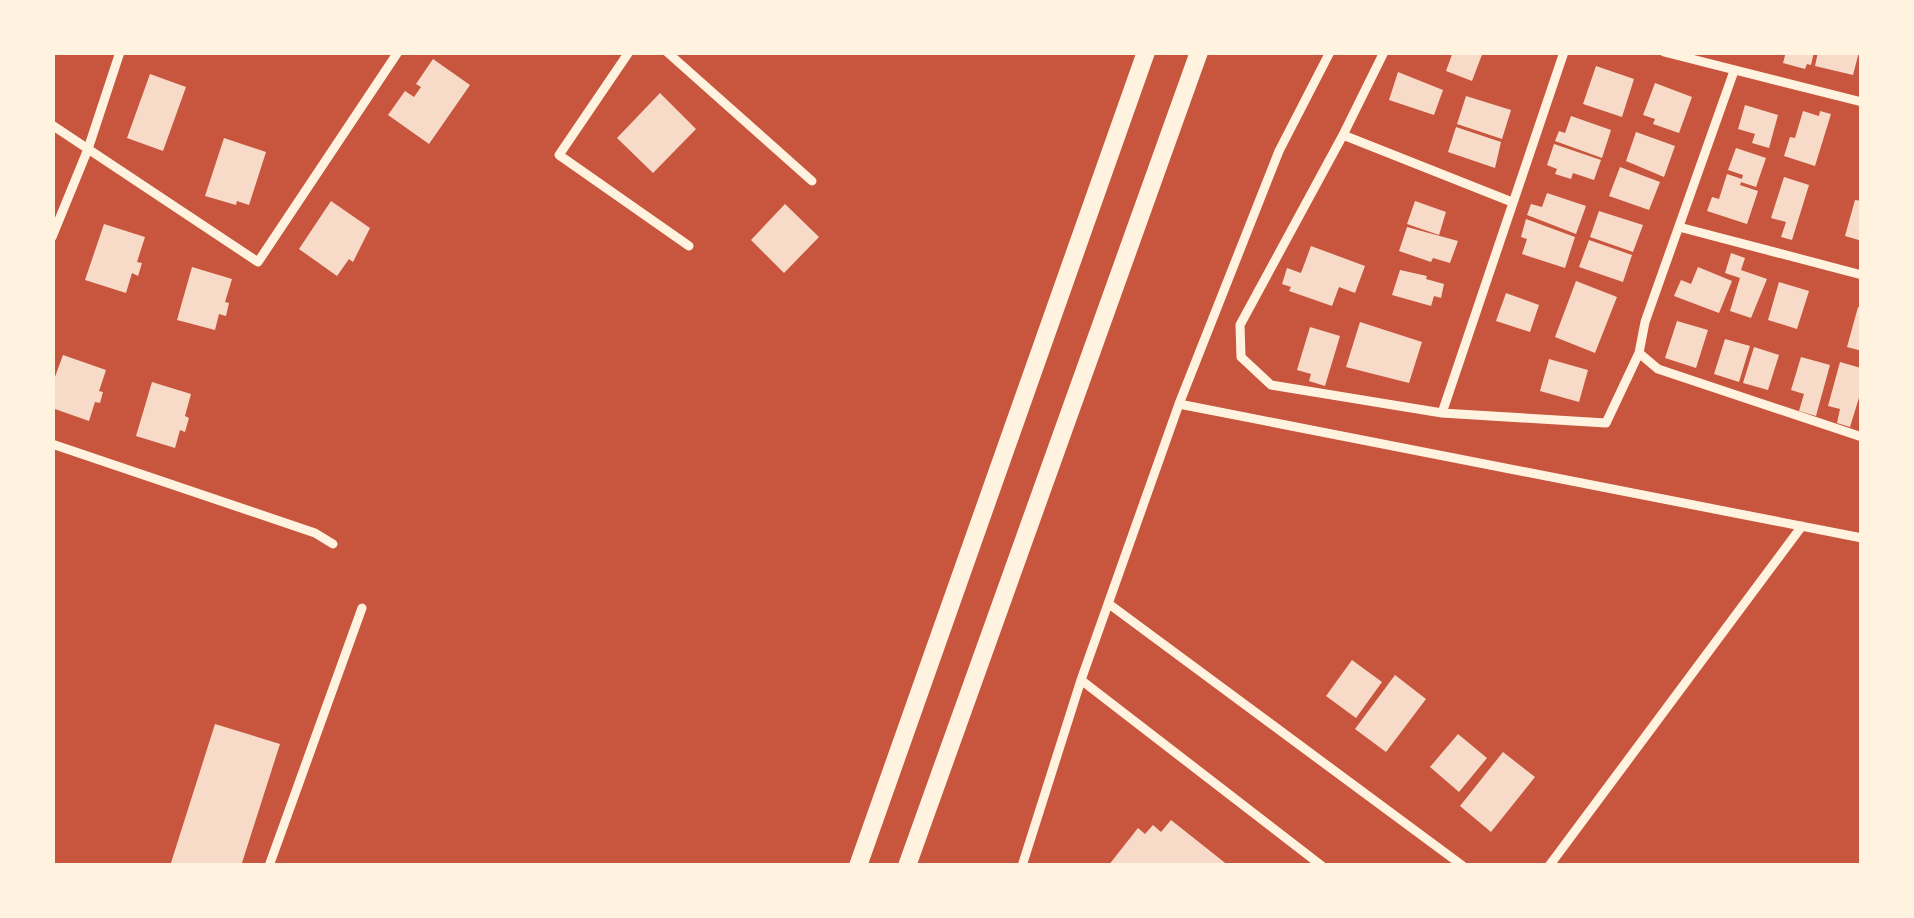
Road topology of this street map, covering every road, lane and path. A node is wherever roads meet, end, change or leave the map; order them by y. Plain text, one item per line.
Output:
1 (120, 52) edge
2 (398, 52) edge
3 (629, 52) edge
4 (667, 52) edge
5 (1146, 52) edge
6 (1199, 52) edge
7 (1330, 52) edge
8 (1384, 52) edge
9 (1564, 52) edge
10 (1664, 52) edge
11 (1734, 71) junction
12 (1862, 102) edge
13 (52, 125) edge
14 (1343, 135) junction
15 (88, 148) junction
16 (812, 181) dead end
17 (1512, 202) junction
18 (1679, 226) junction
19 (52, 237) edge
20 (688, 246) dead end
21 (1862, 275) edge
22 (1640, 353) junction
23 (1179, 404) junction
24 (1442, 413) junction
25 (1862, 437) edge
26 (52, 444) edge
27 (1802, 526) junction
28 (1862, 538) edge
29 (333, 544) dead end
30 (1109, 604) junction
31 (362, 608) dead end
32 (1080, 680) junction
33 (269, 866) edge
34 (858, 866) edge
35 (907, 866) edge
36 (1022, 866) edge
37 (1322, 866) edge
38 (1463, 866) edge
39 (1549, 866) edge

1 - 15 street
2 - 15 street
3 - 20 street
4 - 16 street
5 - 34 highway
6 - 35 highway
7 - 23 street
8 - 14 street
9 - 17 street
10 - 11 street
11 - 12 street
11 - 18 street
13 - 15 street
14 - 17 street
14 - 24 street
15 - 19 street
17 - 24 street
18 - 21 street
18 - 22 street
22 - 24 street
22 - 25 street
23 - 27 street
23 - 30 street
26 - 29 street
27 - 28 street
27 - 39 street
30 - 32 street
30 - 38 street
31 - 33 street
32 - 36 street
32 - 37 street

